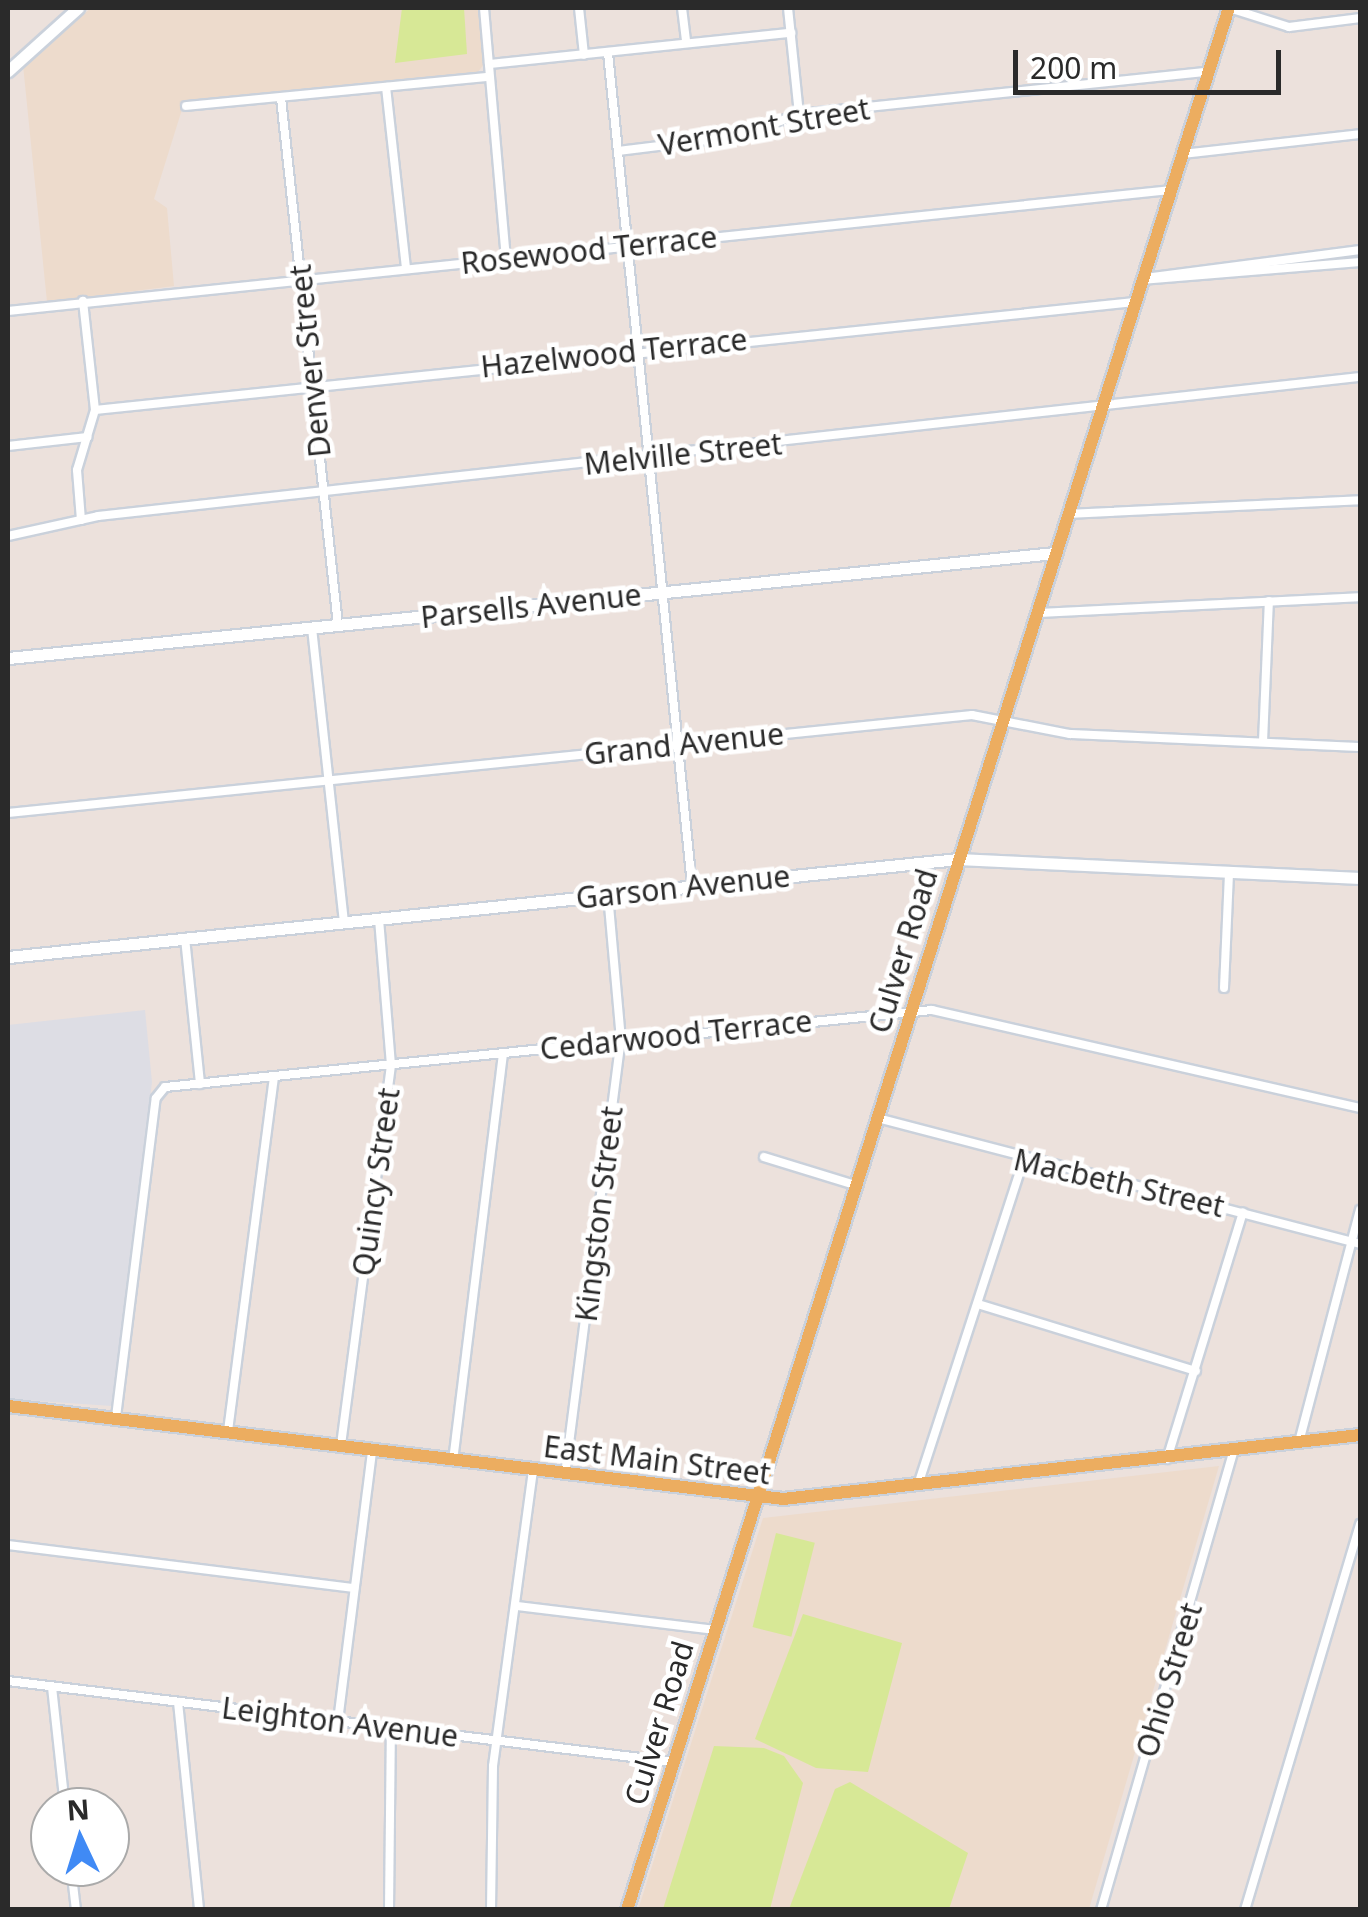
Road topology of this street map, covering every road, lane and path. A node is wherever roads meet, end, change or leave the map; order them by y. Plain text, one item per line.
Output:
1 (78, 8) edge
2 (484, 8) edge
3 (579, 8) edge
4 (682, 8) edge
5 (788, 8) edge
6 (1229, 8) edge
7 (65, 13) edge
8 (1360, 18) edge
9 (791, 33) junction
10 (686, 43) junction
11 (608, 53) junction
12 (584, 55) junction
13 (489, 64) junction
14 (8, 71) edge
15 (1208, 72) junction
16 (488, 77) junction
17 (386, 88) junction
18 (281, 98) junction
19 (186, 106) dead end
20 (800, 114) junction
21 (1360, 134) edge
22 (618, 151) junction
23 (1182, 154) junction
24 (1170, 190) junction
25 (629, 246) junction
26 (1360, 250) edge
27 (506, 258) junction
28 (1360, 262) edge
29 (406, 268) junction
30 (301, 279) junction
31 (1141, 280) junction
32 (82, 301) junction
33 (1134, 302) junction
34 (8, 311) edge
35 (638, 350) junction
36 (1360, 377) edge
37 (314, 385) junction
38 (95, 410) junction
39 (1100, 410) junction
40 (87, 437) junction
41 (8, 446) edge
42 (651, 457) junction
43 (324, 491) junction
44 (1360, 500) edge
45 (1067, 514) junction
46 (81, 520) junction
47 (8, 536) edge
48 (1054, 553) junction
49 (666, 592) junction
50 (1360, 597) edge
51 (1269, 601) junction
52 (1034, 613) junction
53 (338, 625) junction
54 (312, 628) junction
55 (8, 658) edge
56 (1003, 716) junction
57 (1263, 742) junction
58 (680, 745) junction
59 (1360, 748) edge
60 (329, 780) junction
61 (8, 813) edge
62 (958, 859) junction
63 (1230, 872) junction
64 (1360, 878) edge
65 (692, 886) junction
66 (608, 894) junction
67 (379, 918) junction
68 (344, 922) junction
69 (185, 938) junction
70 (8, 957) edge
71 (1224, 988) dead end
72 (910, 1010) junction
73 (621, 1040) junction
74 (504, 1054) junction
75 (391, 1064) junction
76 (274, 1076) junction
77 (200, 1084) junction
78 (1360, 1108) edge
79 (877, 1118) junction
80 (764, 1157) dead end
81 (1023, 1161) junction
82 (855, 1185) junction
83 (1360, 1210) edge
84 (1243, 1212) junction
85 (1357, 1242) edge
86 (978, 1304) junction
87 (1196, 1371) junction
88 (8, 1406) edge
89 (116, 1418) junction
90 (228, 1431) junction
91 (1360, 1435) edge
92 (1299, 1442) junction
93 (341, 1445) junction
94 (372, 1450) junction
95 (1234, 1450) junction
96 (1167, 1459) junction
97 (453, 1461) junction
98 (532, 1470) junction
99 (566, 1475) junction
100 (918, 1485) junction
101 (756, 1498) junction
102 (1360, 1524) edge
103 (8, 1545) edge
104 (354, 1588) junction
105 (517, 1606) junction
106 (714, 1630) junction
107 (8, 1681) edge
108 (52, 1687) junction
109 (178, 1702) junction
110 (338, 1721) junction
111 (391, 1728) junction
112 (497, 1740) junction
113 (673, 1762) junction
114 (63, 1787) edge
115 (199, 1910) edge
116 (389, 1910) edge
117 (492, 1910) edge
118 (627, 1910) edge
119 (1101, 1910) edge
120 (1245, 1910) edge

1 - 7 street
2 - 13 street
3 - 12 street
4 - 10 street
5 - 9 street
6 - 8 street
6 - 15 main road, Culver Road
7 - 14 street
9 - 10 street
9 - 20 street
10 - 11 street
11 - 12 street
11 - 22 street
12 - 13 street
13 - 16 street
15 - 20 street, Vermont Street
15 - 23 main road, Culver Road
16 - 17 street
16 - 27 street
17 - 18 street
17 - 29 street
18 - 19 street
18 - 30 street, Denver Street
20 - 22 street, Vermont Street
21 - 23 street
22 - 25 street
23 - 24 main road, Culver Road
24 - 25 street, Rosewood Terrace
24 - 31 main road, Culver Road
25 - 27 street, Rosewood Terrace
25 - 35 street
26 - 31 street
27 - 29 street, Rosewood Terrace
28 - 31 street
29 - 30 street, Rosewood Terrace
30 - 32 street, Rosewood Terrace
30 - 37 street, Denver Street
31 - 33 main road, Culver Road
32 - 34 street, Rosewood Terrace
32 - 38 street
33 - 35 street, Hazelwood Terrace
33 - 39 main road, Culver Road
35 - 37 street, Hazelwood Terrace
35 - 42 street
36 - 39 street, Melville Street
37 - 38 street, Hazelwood Terrace
37 - 43 street, Denver Street
38 - 40 street
39 - 42 street, Melville Street
39 - 45 main road, Culver Road
40 - 41 street
40 - 46 street
42 - 43 street, Melville Street
42 - 49 street
43 - 46 street, Melville Street
43 - 53 street, Denver Street
44 - 45 street
45 - 48 main road, Culver Road
46 - 47 street, Melville Street
48 - 49 street, Parsells Avenue
48 - 52 main road, Culver Road
49 - 53 street, Parsells Avenue
49 - 58 street
50 - 51 street
51 - 52 street
51 - 57 street
52 - 56 main road, Culver Road
53 - 54 street, Parsells Avenue
54 - 55 street, Parsells Avenue
54 - 60 street
56 - 57 street, Grand Avenue
56 - 58 street, Grand Avenue
56 - 62 main road, Culver Road
57 - 59 street, Grand Avenue
58 - 60 street, Grand Avenue
58 - 65 street
60 - 61 street, Grand Avenue
60 - 68 street
62 - 63 street, Garson Avenue
62 - 65 street, Garson Avenue
62 - 72 main road, Culver Road
63 - 64 street, Garson Avenue
63 - 71 street
65 - 66 street, Garson Avenue
66 - 67 street, Garson Avenue
66 - 73 street, Kingston Street
67 - 68 street, Garson Avenue
67 - 75 street, Quincy Street
68 - 69 street, Garson Avenue
69 - 70 street, Garson Avenue
69 - 77 street
72 - 73 street, Cedarwood Terrace
72 - 78 street, Cedarwood Terrace
72 - 79 main road, Culver Road
73 - 74 street, Cedarwood Terrace
73 - 99 street, Kingston Street
74 - 75 street, Cedarwood Terrace
74 - 97 street
75 - 76 street, Cedarwood Terrace
75 - 93 street, Quincy Street
76 - 77 street, Cedarwood Terrace
76 - 90 street
77 - 89 street, Cedarwood Terrace
79 - 81 street, Macbeth Street
79 - 82 main road, Culver Road
80 - 82 street
81 - 84 street, Macbeth Street
81 - 86 street
82 - 101 main road, Culver Road
83 - 85 street
84 - 85 street, Macbeth Street
84 - 87 street
85 - 92 street
86 - 87 street
86 - 100 street
87 - 96 street
88 - 89 main road, East Main Street
89 - 90 main road, East Main Street
90 - 93 main road, East Main Street
91 - 92 main road, East Main Street
92 - 95 main road, East Main Street
93 - 94 main road, East Main Street
94 - 97 main road, East Main Street
94 - 104 street
95 - 96 main road, East Main Street
95 - 119 street, Ohio Street
96 - 100 main road, East Main Street
97 - 98 main road, East Main Street
98 - 99 main road, East Main Street
98 - 105 street
99 - 101 main road, East Main Street
100 - 101 main road, East Main Street
101 - 106 main road, Culver Road
102 - 120 street
103 - 104 street
104 - 110 street
105 - 106 street
105 - 112 street
106 - 113 main road, Culver Road
107 - 108 street, Leighton Avenue
108 - 109 street, Leighton Avenue
108 - 114 street
109 - 110 street, Leighton Avenue
109 - 115 street
110 - 111 street, Leighton Avenue
111 - 112 street, Leighton Avenue
111 - 116 street
112 - 113 street, Leighton Avenue
112 - 117 street
113 - 118 main road, Culver Road

